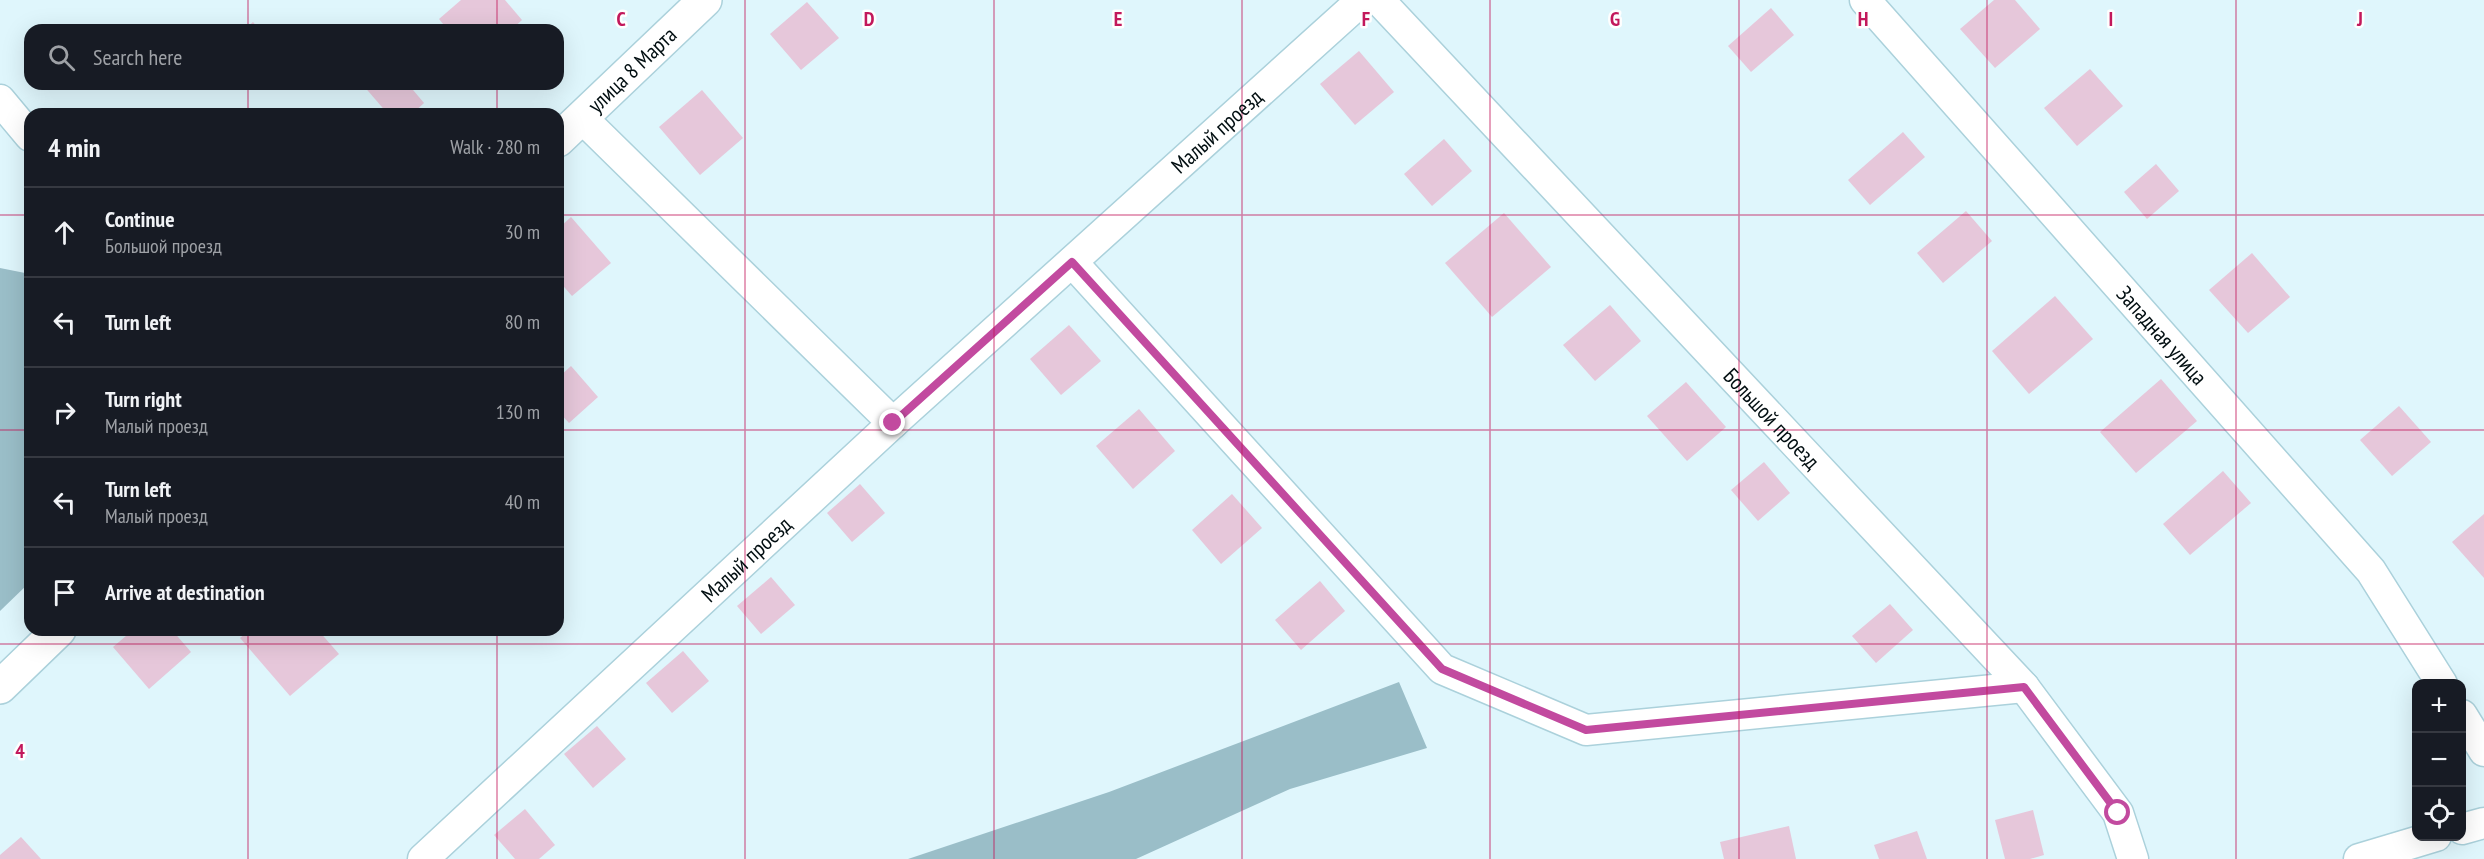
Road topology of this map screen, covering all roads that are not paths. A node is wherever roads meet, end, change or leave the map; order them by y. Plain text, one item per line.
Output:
1 (705, 0) edge
2 (1362, 0) edge
3 (1379, 0) edge
4 (1864, 0) edge
5 (0, 100) edge
6 (581, 117) junction
7 (24, 129) edge
8 (564, 134) edge
9 (1072, 262) junction
10 (893, 423) junction
11 (53, 636) edge
12 (2439, 679) edge
13 (0, 687) edge
14 (2024, 687) junction
15 (2466, 722) edge
16 (2484, 751) edge
17 (2484, 823) edge
18 (2466, 828) edge
19 (2422, 841) edge
20 (423, 859) edge
21 (2133, 859) edge
22 (2359, 859) edge

1 - 6 main road, улица 8 Марта
2 - 9 street, Малый проезд
3 - 14 street, Большой проезд
4 - 12 street, Западная улица
5 - 7 street
6 - 8 main road, улица 8 Марта
6 - 10 street
9 - 10 street, Малый проезд
9 - 14 street
10 - 20 street, Малый проезд
11 - 13 main road
14 - 21 street, Большой проезд
15 - 16 street
17 - 18 street
19 - 22 street

